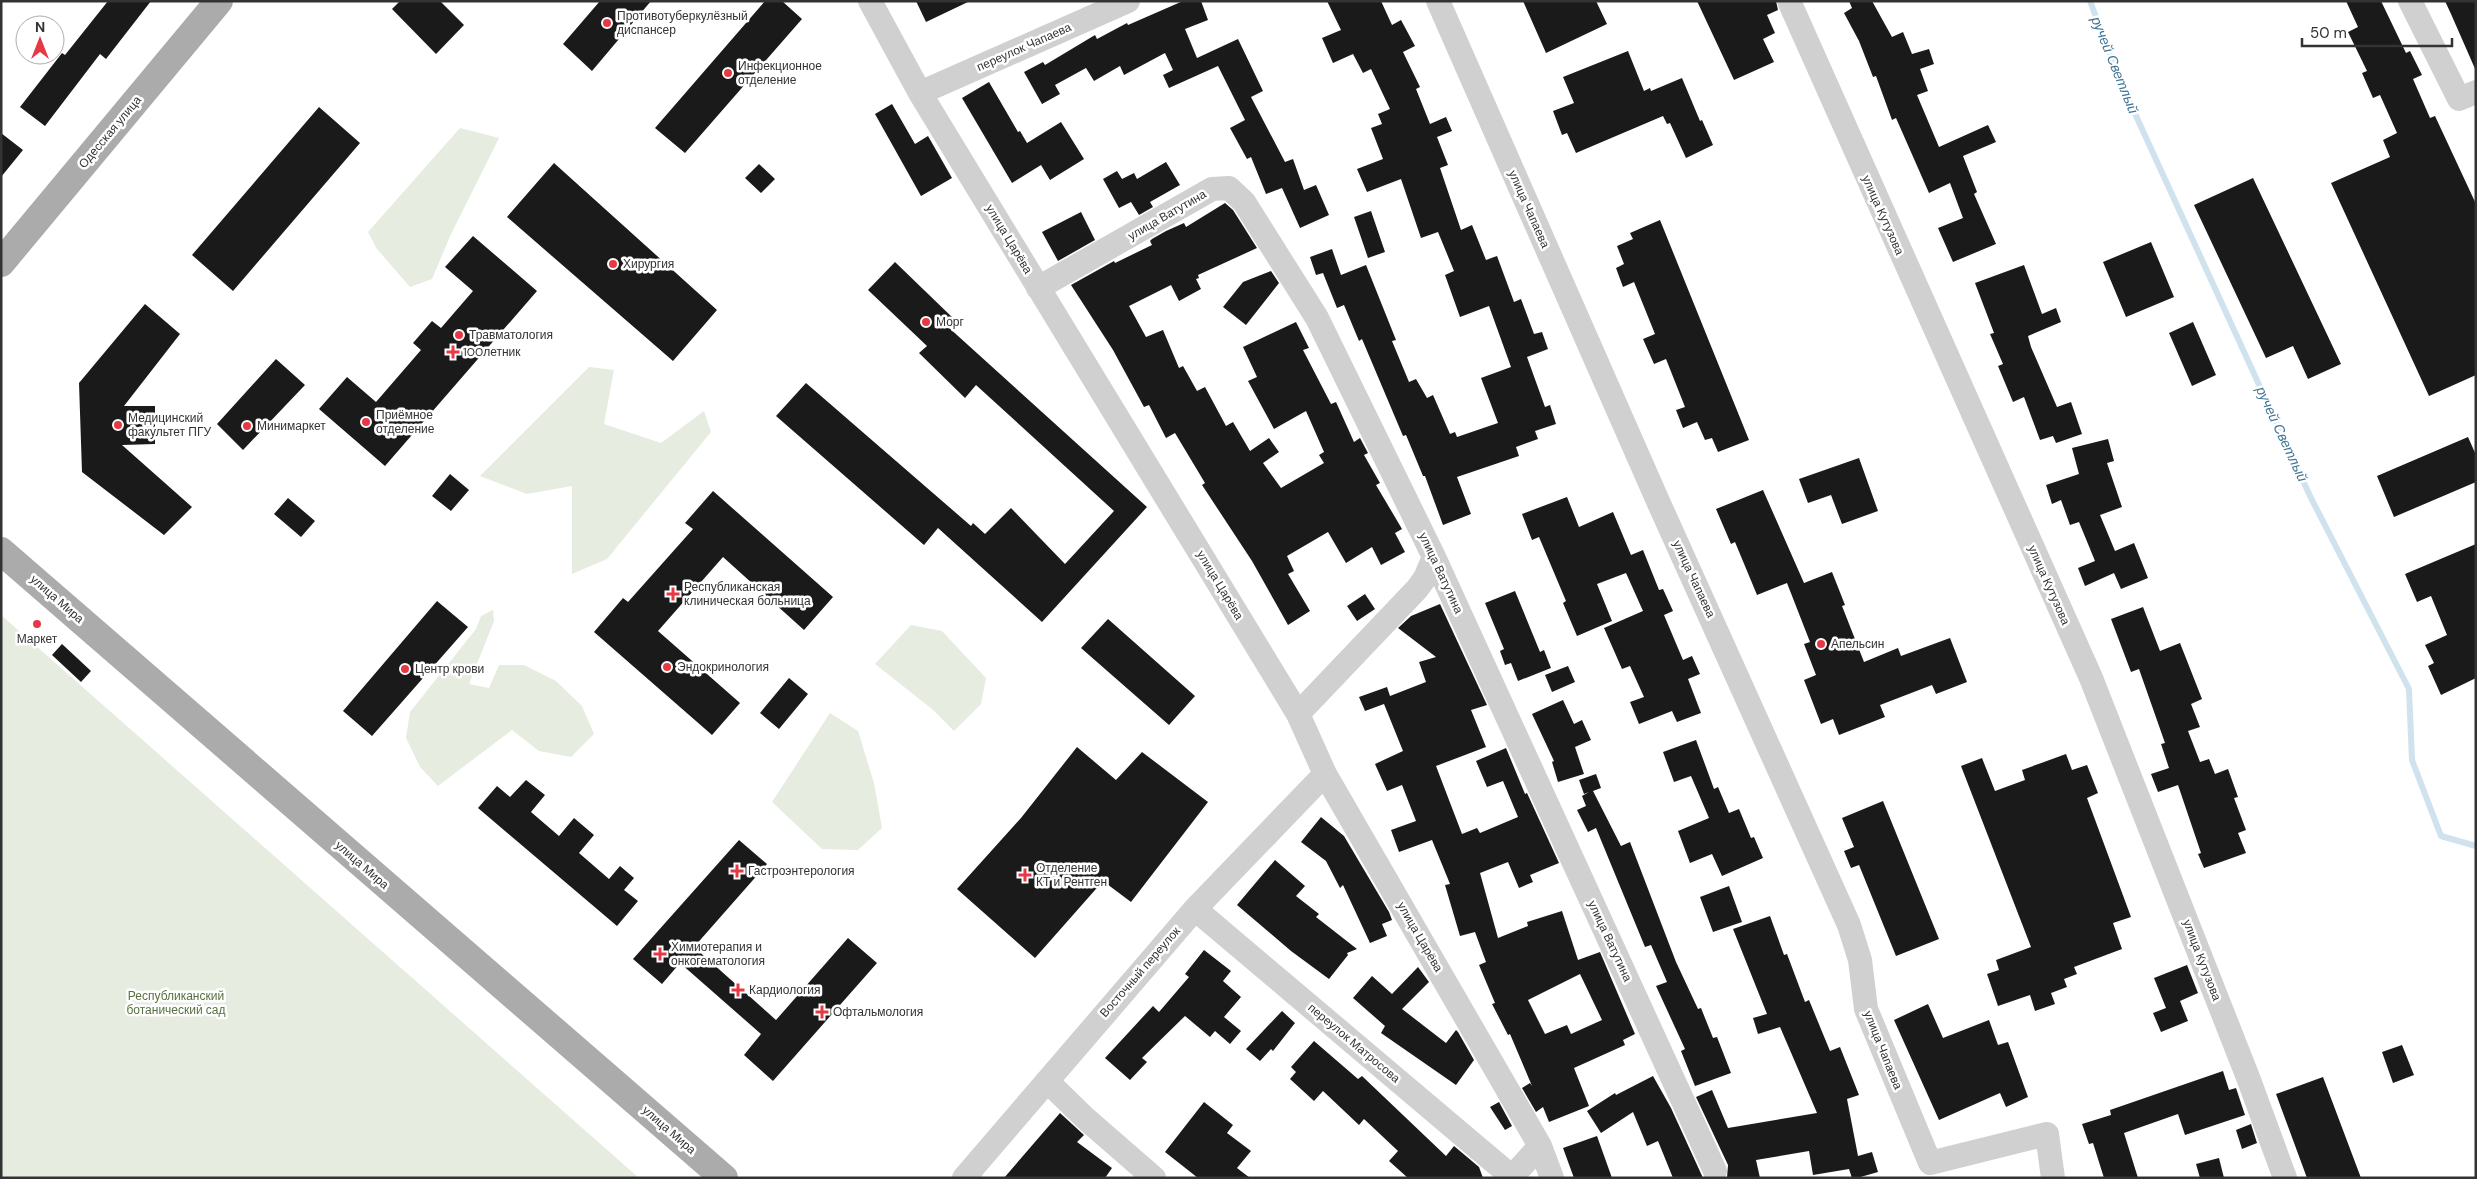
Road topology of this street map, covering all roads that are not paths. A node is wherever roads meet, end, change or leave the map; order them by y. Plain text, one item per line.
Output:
1 (219, 1) edge
2 (870, 1) edge
3 (1128, 1) edge
4 (1438, 1) edge
5 (1789, 1) edge
6 (2410, 1) edge
7 (920, 93) junction
8 (2468, 95) edge
9 (1, 263) edge
10 (1038, 288) junction
11 (1, 551) edge
12 (1434, 557) junction
13 (1298, 714) junction
14 (1326, 774) junction
15 (1195, 908) junction
16 (1047, 1081) junction
17 (1540, 1146) junction
18 (1715, 1171) dead end
19 (724, 1178) edge
20 (964, 1178) edge
21 (1154, 1178) edge
22 (1512, 1178) edge
23 (1552, 1178) edge
24 (2054, 1178) edge
25 (2285, 1178) edge

1 - 9 main road, Одесская улица
2 - 7 street, улица Царёва
3 - 7 street, переулок Чапаева
4 - 24 street, улица Чапаева
5 - 25 street, улица Кутузова
6 - 8 street
7 - 10 street, улица Царёва
10 - 12 street, улица Ватутина
10 - 13 street, улица Царёва
11 - 19 main road, улица Мира
12 - 13 street
12 - 18 street, улица Ватутина
13 - 14 street, улица Царёва
14 - 15 street, Восточный переулок
14 - 17 street, улица Царёва
15 - 16 street, Восточный переулок
15 - 22 street, переулок Матросова
16 - 20 street, Восточный переулок
16 - 21 street
17 - 22 street
17 - 23 street, улица Царёва

